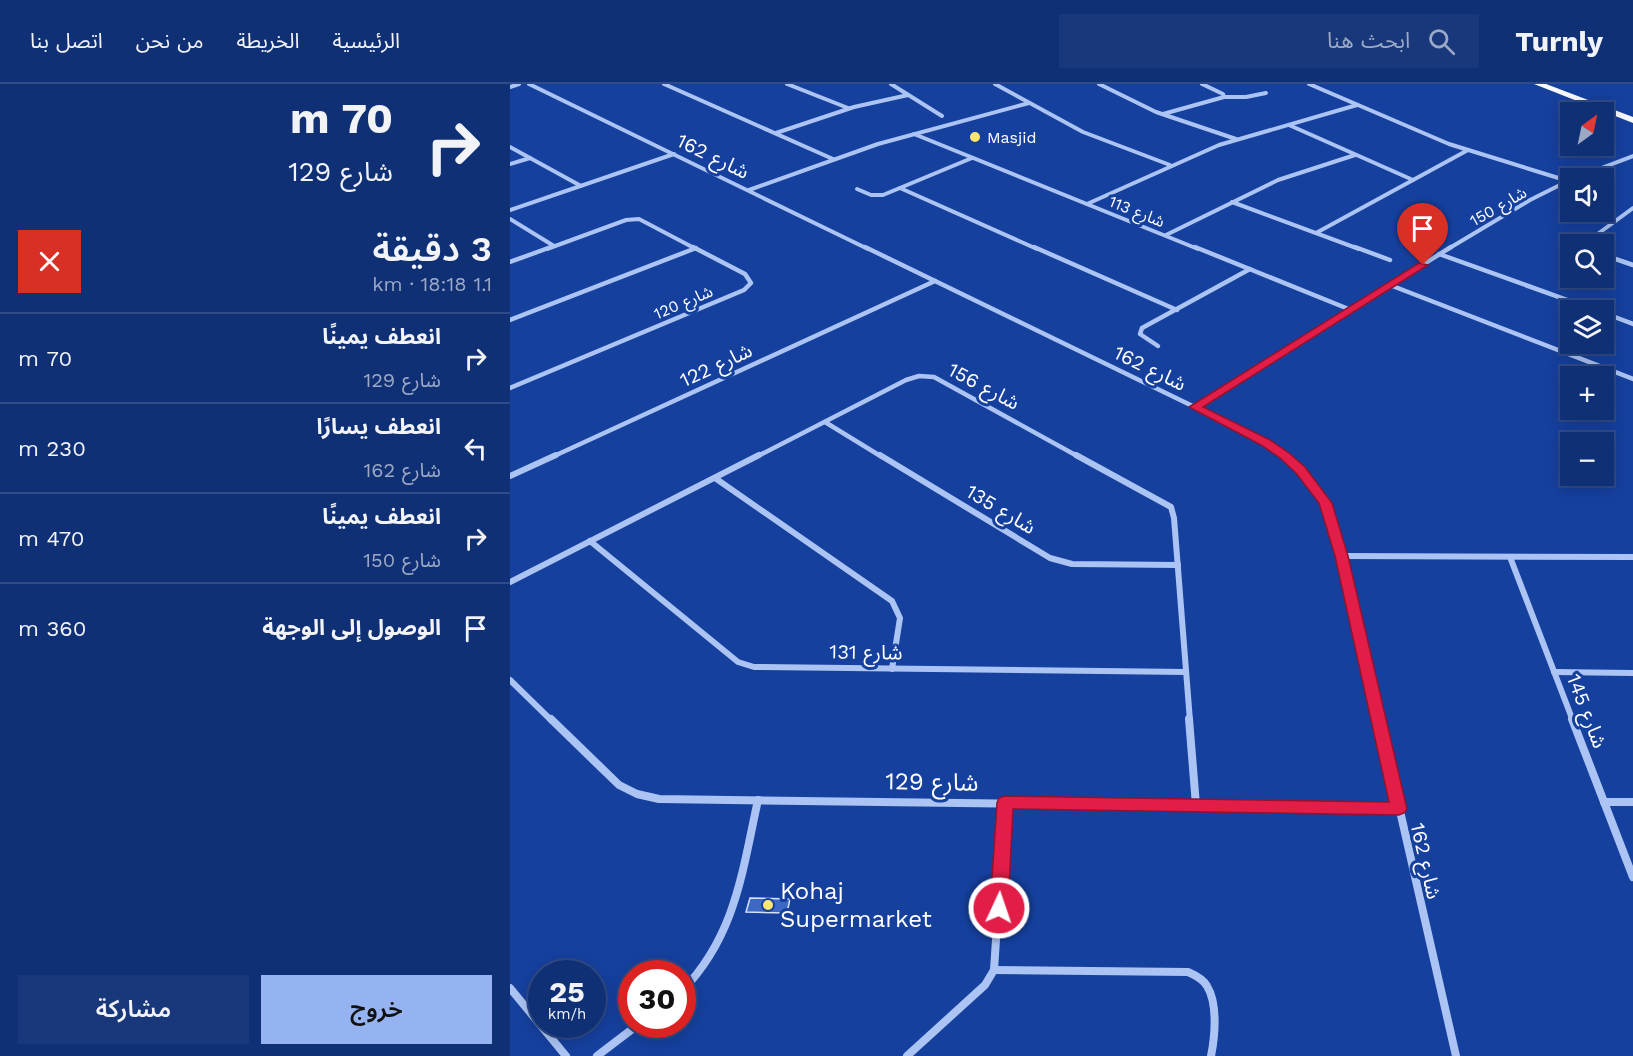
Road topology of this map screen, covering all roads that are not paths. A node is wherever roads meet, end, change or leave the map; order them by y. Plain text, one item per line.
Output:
1 (519, 84) edge
2 (529, 84) edge
3 (664, 84) edge
4 (787, 84) edge
5 (891, 84) edge
6 (994, 84) edge
7 (1100, 84) edge
8 (1202, 84) edge
9 (1309, 84) edge
10 (1538, 84) edge
11 (1552, 84) edge
12 (510, 87) edge
13 (1266, 93) dead end
14 (908, 95) junction
15 (1224, 97) junction
16 (1029, 103) junction
17 (1357, 105) junction
18 (848, 109) junction
19 (1163, 114) junction
20 (1633, 114) edge
21 (942, 116) dead end
22 (1633, 120) edge
23 (1288, 124) junction
24 (776, 134) junction
25 (914, 134) junction
26 (1236, 140) junction
27 (510, 147) edge
28 (1468, 150) junction
29 (674, 154) junction
30 (1355, 155) junction
31 (1633, 156) edge
32 (530, 158) junction
33 (973, 158) junction
34 (834, 159) junction
35 (510, 164) edge
36 (1170, 165) junction
37 (1601, 168) edge
38 (1560, 178) edge
39 (1413, 180) junction
40 (581, 186) junction
41 (1560, 186) edge
42 (900, 188) junction
43 (857, 189) dead end
44 (749, 190) junction
45 (1232, 202) junction
46 (1087, 204) junction
47 (1633, 208) edge
48 (510, 210) edge
49 (510, 219) edge
50 (1316, 233) junction
51 (1596, 234) edge
52 (1166, 235) junction
53 (554, 246) junction
54 (696, 248) junction
55 (1439, 254) junction
56 (1614, 258) edge
57 (1390, 260) dead end
58 (510, 262) edge
59 (1633, 265) edge
60 (1250, 269) junction
61 (935, 280) junction
62 (1390, 285) junction
63 (1567, 300) edge
64 (1177, 310) junction
65 (1351, 310) junction
66 (1614, 317) edge
67 (510, 320) edge
68 (1632, 323) edge
69 (1158, 346) dead end
70 (1633, 379) edge
71 (510, 388) edge
72 (1195, 407) junction
73 (825, 422) junction
74 (510, 476) edge
75 (715, 478) junction
76 (590, 541) junction
77 (1342, 556) junction
78 (1510, 557) junction
79 (1633, 557) edge
80 (1178, 565) junction
81 (510, 582) edge
82 (892, 669) junction
83 (1186, 672) junction
84 (1554, 672) junction
85 (1633, 673) edge
86 (510, 680) edge
87 (758, 800) junction
88 (1604, 802) junction
89 (1633, 802) edge
90 (1005, 803) junction
91 (1196, 805) junction
92 (1399, 809) junction
93 (1633, 877) edge
94 (994, 970) junction
95 (696, 979) edge
96 (510, 988) edge
97 (621, 1038) edge
98 (566, 1056) edge
99 (597, 1056) edge
100 (907, 1056) edge
101 (1211, 1056) edge
102 (1456, 1056) edge

1 - 12 street
2 - 29 street, شارع 162
3 - 24 street
4 - 18 street
5 - 14 street
6 - 16 street
7 - 19 street
8 - 15 street
9 - 17 street
10 - 22 main road
11 - 20 main road
13 - 15 street
14 - 18 street
14 - 21 street
15 - 19 street
16 - 25 street
16 - 36 street
17 - 23 street
17 - 28 street
18 - 24 street
19 - 26 street
23 - 26 street
23 - 30 street
24 - 34 street
25 - 33 street, شارع 113
25 - 34 street
26 - 36 street
27 - 32 street
28 - 38 street
28 - 39 street
29 - 40 street
29 - 44 street, شارع 162
30 - 39 street
30 - 45 street
31 - 37 street
32 - 35 street
32 - 40 street
33 - 42 street
33 - 46 street, شارع 113
34 - 44 street
36 - 46 street
39 - 50 street
40 - 48 street
41 - 55 street, شارع 150
42 - 43 street
42 - 64 street
44 - 61 street, شارع 162
45 - 50 street
45 - 52 street
46 - 52 street, شارع 113
47 - 51 street
49 - 53 street
50 - 57 street
52 - 60 street, شارع 113
53 - 54 street, شارع 120
53 - 58 street
54 - 67 street
54 - 71 street, شارع 120
55 - 62 street, شارع 150
55 - 63 street
56 - 59 street
60 - 64 street
60 - 65 street, شارع 113
61 - 72 street, شارع 162
61 - 74 street, شارع 122
62 - 65 street, شارع 150
62 - 70 street
64 - 69 street
65 - 72 street, شارع 150
66 - 68 street
72 - 77 street, شارع 162
73 - 75 street, شارع 156
73 - 80 street, شارع 135
73 - 80 street, شارع 156
75 - 76 street, شارع 156
75 - 82 street
76 - 81 street, شارع 156
76 - 82 street, شارع 131
77 - 78 street
77 - 92 street, شارع 162
78 - 79 street
78 - 84 street, شارع 145
80 - 83 street, شارع 156
82 - 83 street, شارع 131
83 - 91 street, شارع 156
84 - 85 street
84 - 88 street, شارع 145
86 - 87 street, شارع 129
87 - 90 street, شارع 129
87 - 95 street
88 - 89 street
88 - 93 street, شارع 145
90 - 91 street, شارع 129
90 - 94 street
91 - 92 street, شارع 129
92 - 102 street, شارع 162
94 - 100 street
94 - 101 street
96 - 98 street
97 - 99 street

